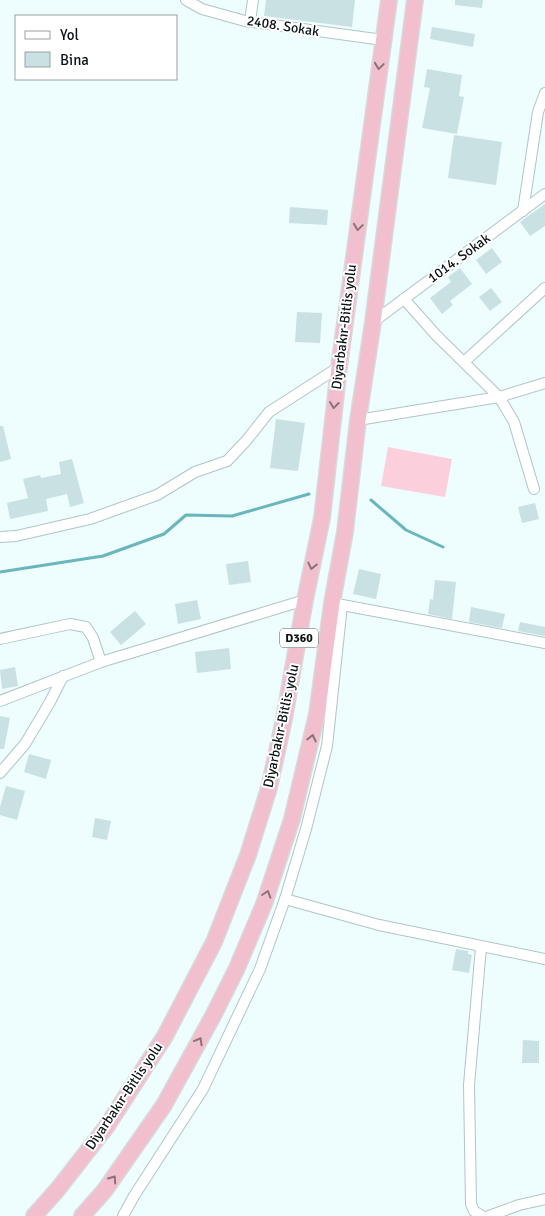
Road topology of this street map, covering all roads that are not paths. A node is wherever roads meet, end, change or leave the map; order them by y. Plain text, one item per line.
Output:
1 (186, 0) edge
2 (253, 0) edge
3 (389, 0) edge
4 (415, 0) edge
5 (250, 21) junction
6 (383, 40) junction
7 (545, 93) edge
8 (545, 194) edge
9 (523, 211) junction
10 (545, 288) edge
11 (404, 299) junction
12 (373, 322) junction
13 (464, 362) junction
14 (339, 367) junction
15 (545, 383) edge
16 (499, 396) junction
17 (358, 420) junction
18 (534, 489) dead end
19 (0, 537) edge
20 (305, 600) junction
21 (337, 604) junction
22 (0, 639) edge
23 (545, 643) edge
24 (101, 662) junction
25 (63, 676) junction
26 (0, 701) edge
27 (0, 773) edge
28 (285, 899) junction
29 (481, 947) junction
30 (545, 959) edge
31 (545, 1199) edge
32 (34, 1216) edge
33 (82, 1216) edge
34 (124, 1216) edge
35 (482, 1216) edge
36 (489, 1216) edge

1 - 5 street, 2408. Sokak
2 - 5 street
3 - 6 highway, Diyarbakır-Bitlis yolu / D360
4 - 12 highway, Diyarbakır-Bitlis yolu / D360
5 - 6 street, 2408. Sokak
6 -> 14 highway, Diyarbakır-Bitlis yolu / D360
7 - 9 street
8 - 9 street, 1014. Sokak
9 - 11 street, 1014. Sokak
10 - 13 street
11 - 12 street, 1014. Sokak
11 - 13 street
12 - 17 highway, Diyarbakır-Bitlis yolu / D360
13 - 16 street
14 - 19 street
14 -> 20 highway, Diyarbakır-Bitlis yolu / D360
15 - 16 street
16 - 17 street
16 - 18 street
17 - 21 highway, Diyarbakır-Bitlis yolu / D360
20 - 24 street
20 - 32 highway, Diyarbakır-Bitlis yolu / D360
21 - 23 street
21 - 28 street
33 -> 21 highway, Diyarbakır-Bitlis yolu / D360
22 - 24 street
24 - 25 street
25 - 26 street
25 - 27 street
28 - 29 street
28 - 34 street
29 - 30 street
29 - 35 street
31 - 36 street

